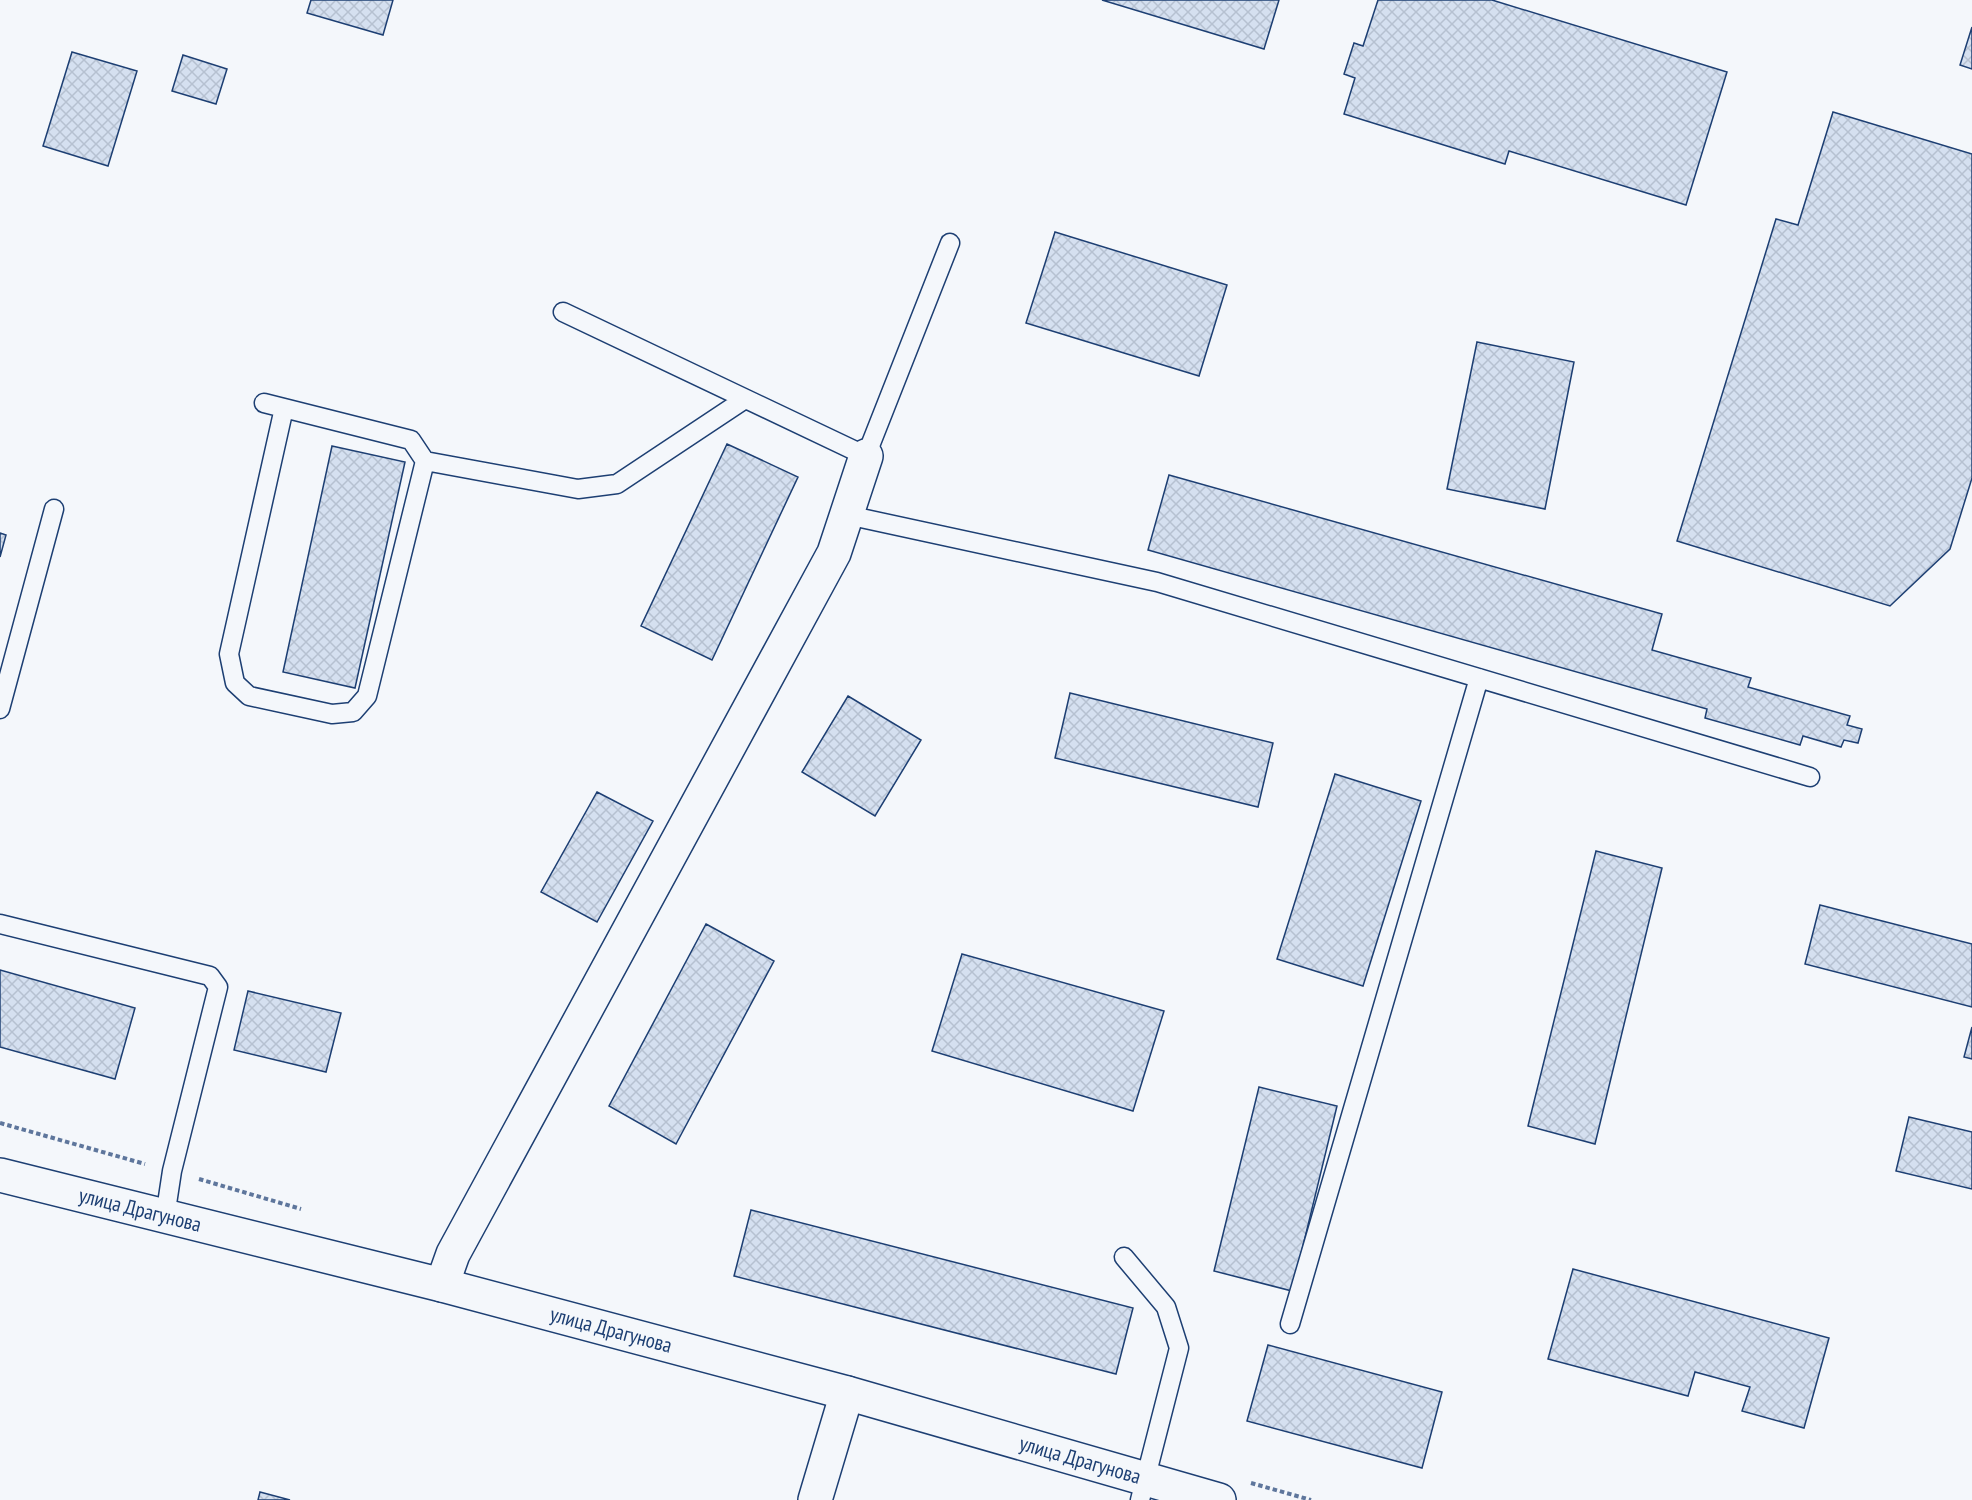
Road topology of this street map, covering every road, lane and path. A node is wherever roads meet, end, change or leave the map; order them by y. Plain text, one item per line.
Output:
1 (950, 243) dead end
2 (563, 312) dead end
3 (745, 399) junction
4 (264, 403) dead end
5 (284, 408) junction
6 (867, 456) junction
7 (425, 461) junction
8 (54, 509) dead end
9 (847, 515) junction
10 (1479, 678) junction
11 (0, 709) edge
12 (1809, 777) dead end
13 (0, 924) edge
14 (0, 1175) edge
15 (165, 1217) junction
16 (1124, 1257) dead end
17 (442, 1285) junction
18 (1290, 1324) dead end
19 (847, 1393) junction
20 (1144, 1490) edge
21 (815, 1500) edge
22 (1219, 1500) edge

1 - 6 lane
2 - 3 lane
3 - 6 lane
3 - 7 lane
4 - 5 lane
5 - 7 lane
5 - 7 lane
6 - 9 main road
8 - 11 lane
9 - 10 lane
9 - 17 main road
10 - 12 lane
10 - 18 lane
13 - 15 lane
14 - 15 main road, улица Драгунова
15 - 17 main road, улица Драгунова
16 - 20 lane
17 - 19 main road, улица Драгунова
19 - 20 main road, улица Драгунова
19 - 21 main road
20 - 22 main road, улица Драгунова

